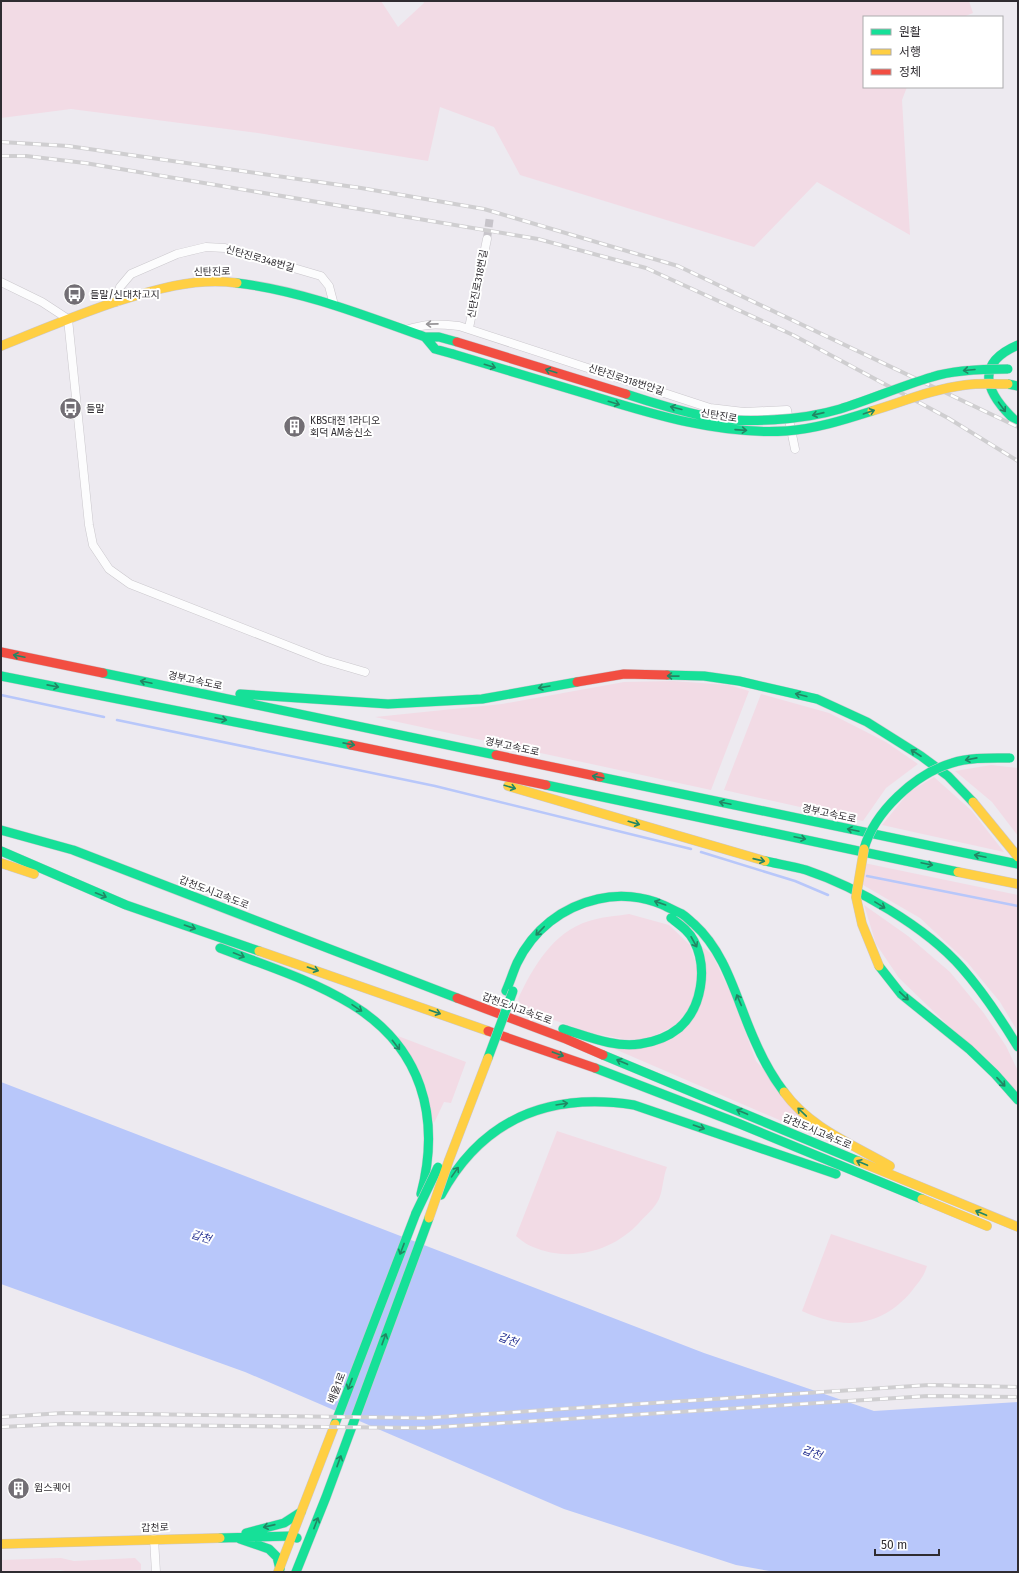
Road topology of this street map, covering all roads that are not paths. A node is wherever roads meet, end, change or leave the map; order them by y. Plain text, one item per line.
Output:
1 (487, 239) tunnel mouth
2 (1, 282) edge
3 (117, 302) junction
4 (334, 305) junction
5 (68, 319) junction
6 (469, 328) junction
7 (405, 330) junction
8 (425, 337) junction
9 (1018, 345) edge
10 (1, 346) edge
11 (1018, 371) edge
12 (1018, 386) edge
13 (1018, 423) edge
14 (795, 449) dead end
15 (1, 652) edge
16 (365, 672) dead end
17 (1, 676) edge
18 (184, 690) junction
19 (405, 756) junction
20 (1014, 758) edge
21 (8, 823) dead end
22 (1, 830) edge
23 (72, 850) junction
24 (1, 851) edge
25 (1018, 856) edge
26 (1, 863) edge
27 (1018, 864) edge
28 (1018, 884) edge
29 (82, 887) junction
30 (126, 905) junction
31 (415, 983) junction
32 (510, 991) junction
33 (1018, 1047) edge
34 (1018, 1100) edge
35 (930, 1192) junction
36 (416, 1213) junction
37 (953, 1213) junction
38 (429, 1218) junction
39 (1018, 1227) edge
40 (998, 1231) dead end
41 (301, 1512) junction
42 (292, 1536) junction
43 (235, 1537) junction
44 (154, 1540) junction
45 (308, 1541) junction
46 (1, 1544) edge
47 (279, 1570) edge
48 (156, 1572) edge
49 (296, 1572) edge

1 - 6 street, 신탄진로318번길
2 - 5 street
3 - 4 main road, 신탄진로
3 - 4 street, 신탄진로348번길
3 - 5 main road, 신탄진로
4 - 7 main road, 신탄진로
5 - 10 main road, 신탄진로
5 - 16 street
6 -> 7 street, 신탄진로318번안길
6 - 14 street, 신탄진로318번안길
7 - 8 main road, 신탄진로
11 -> 8 main road, 신탄진로, bridge
8 -> 12 main road, 신탄진로, bridge
9 -> 13 main road
18 -> 15 main road, 경부고속도로
17 -> 19 main road
25 -> 18 main road
27 -> 18 main road, 경부고속도로
19 -> 28 main road
19 -> 33 main road
20 -> 34 main road, bridge
21 - 23 main road
22 - 23 main road, 갑천도시고속도로
23 - 31 main road, 갑천도시고속도로
24 - 29 main road
26 - 29 main road
29 -> 30 main road
30 -> 36 main road, bridge
30 -> 37 main road
32 -> 31 main road
35 -> 31 main road, 갑천도시고속도로
35 -> 32 main road
32 - 36 main road, bridge
32 - 38 main road, bridge
39 -> 35 main road, 갑천도시고속도로
36 -> 41 main road, 배울1로
38 -> 37 main road, bridge
37 - 40 main road
45 -> 38 main road
41 - 42 main road, 배울1로
41 -> 43 main road
42 - 43 main road, 갑천로
42 - 45 main road, 갑천로
42 - 47 main road, 배울1로
43 - 44 main road, 갑천로
43 - 47 main road
44 - 46 main road, 갑천로
44 - 48 street
45 - 49 main road

